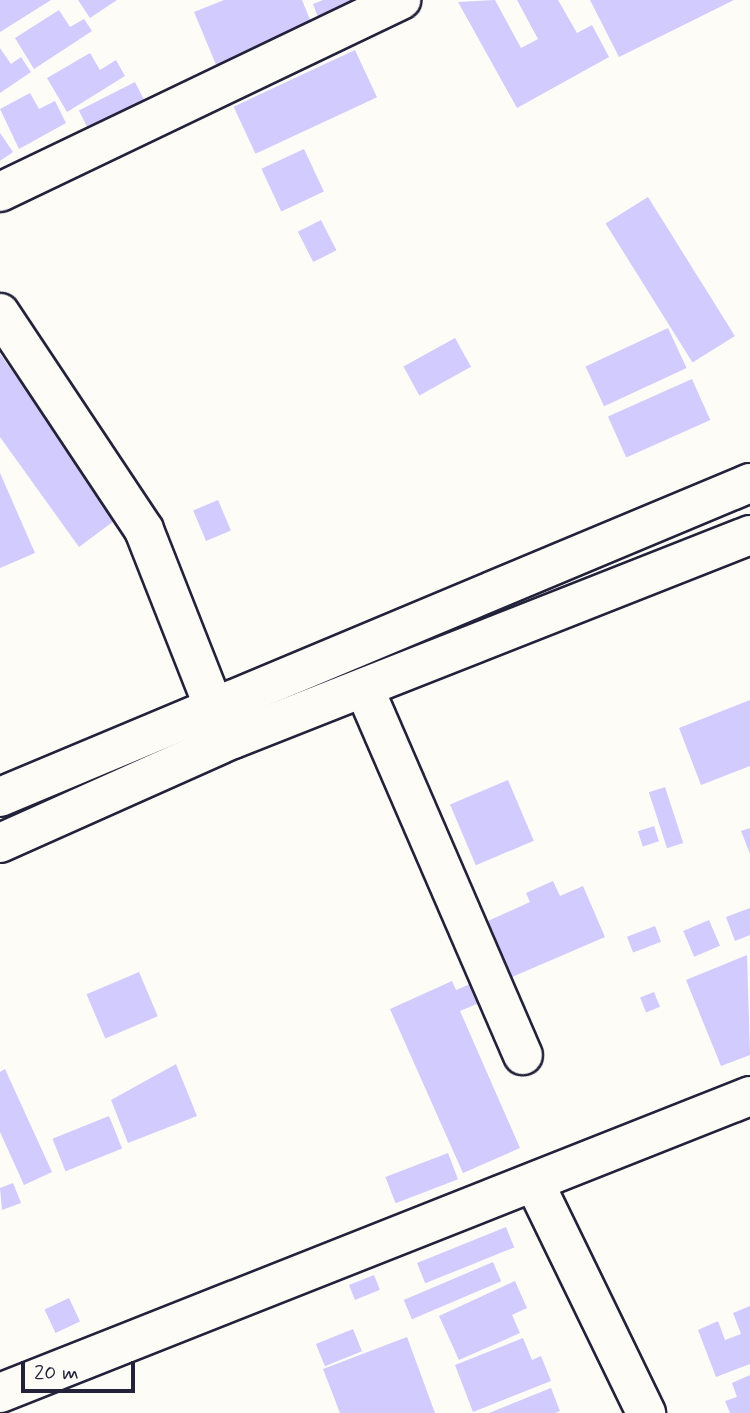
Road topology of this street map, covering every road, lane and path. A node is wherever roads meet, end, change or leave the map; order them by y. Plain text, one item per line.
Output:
1 (401, 0) edge
2 (0, 192) edge
3 (0, 313) edge
4 (750, 483) edge
5 (750, 535) edge
6 (364, 688) junction
7 (214, 705) junction
8 (0, 797) edge
9 (0, 843) edge
10 (523, 1055) dead end
11 (750, 1097) edge
12 (534, 1182) junction
13 (0, 1393) edge
14 (646, 1413) edge

1 - 2 street
3 - 7 street
4 - 7 street
5 - 6 street
6 - 9 street
6 - 10 street
7 - 8 street
11 - 12 street
12 - 13 street
12 - 14 street

